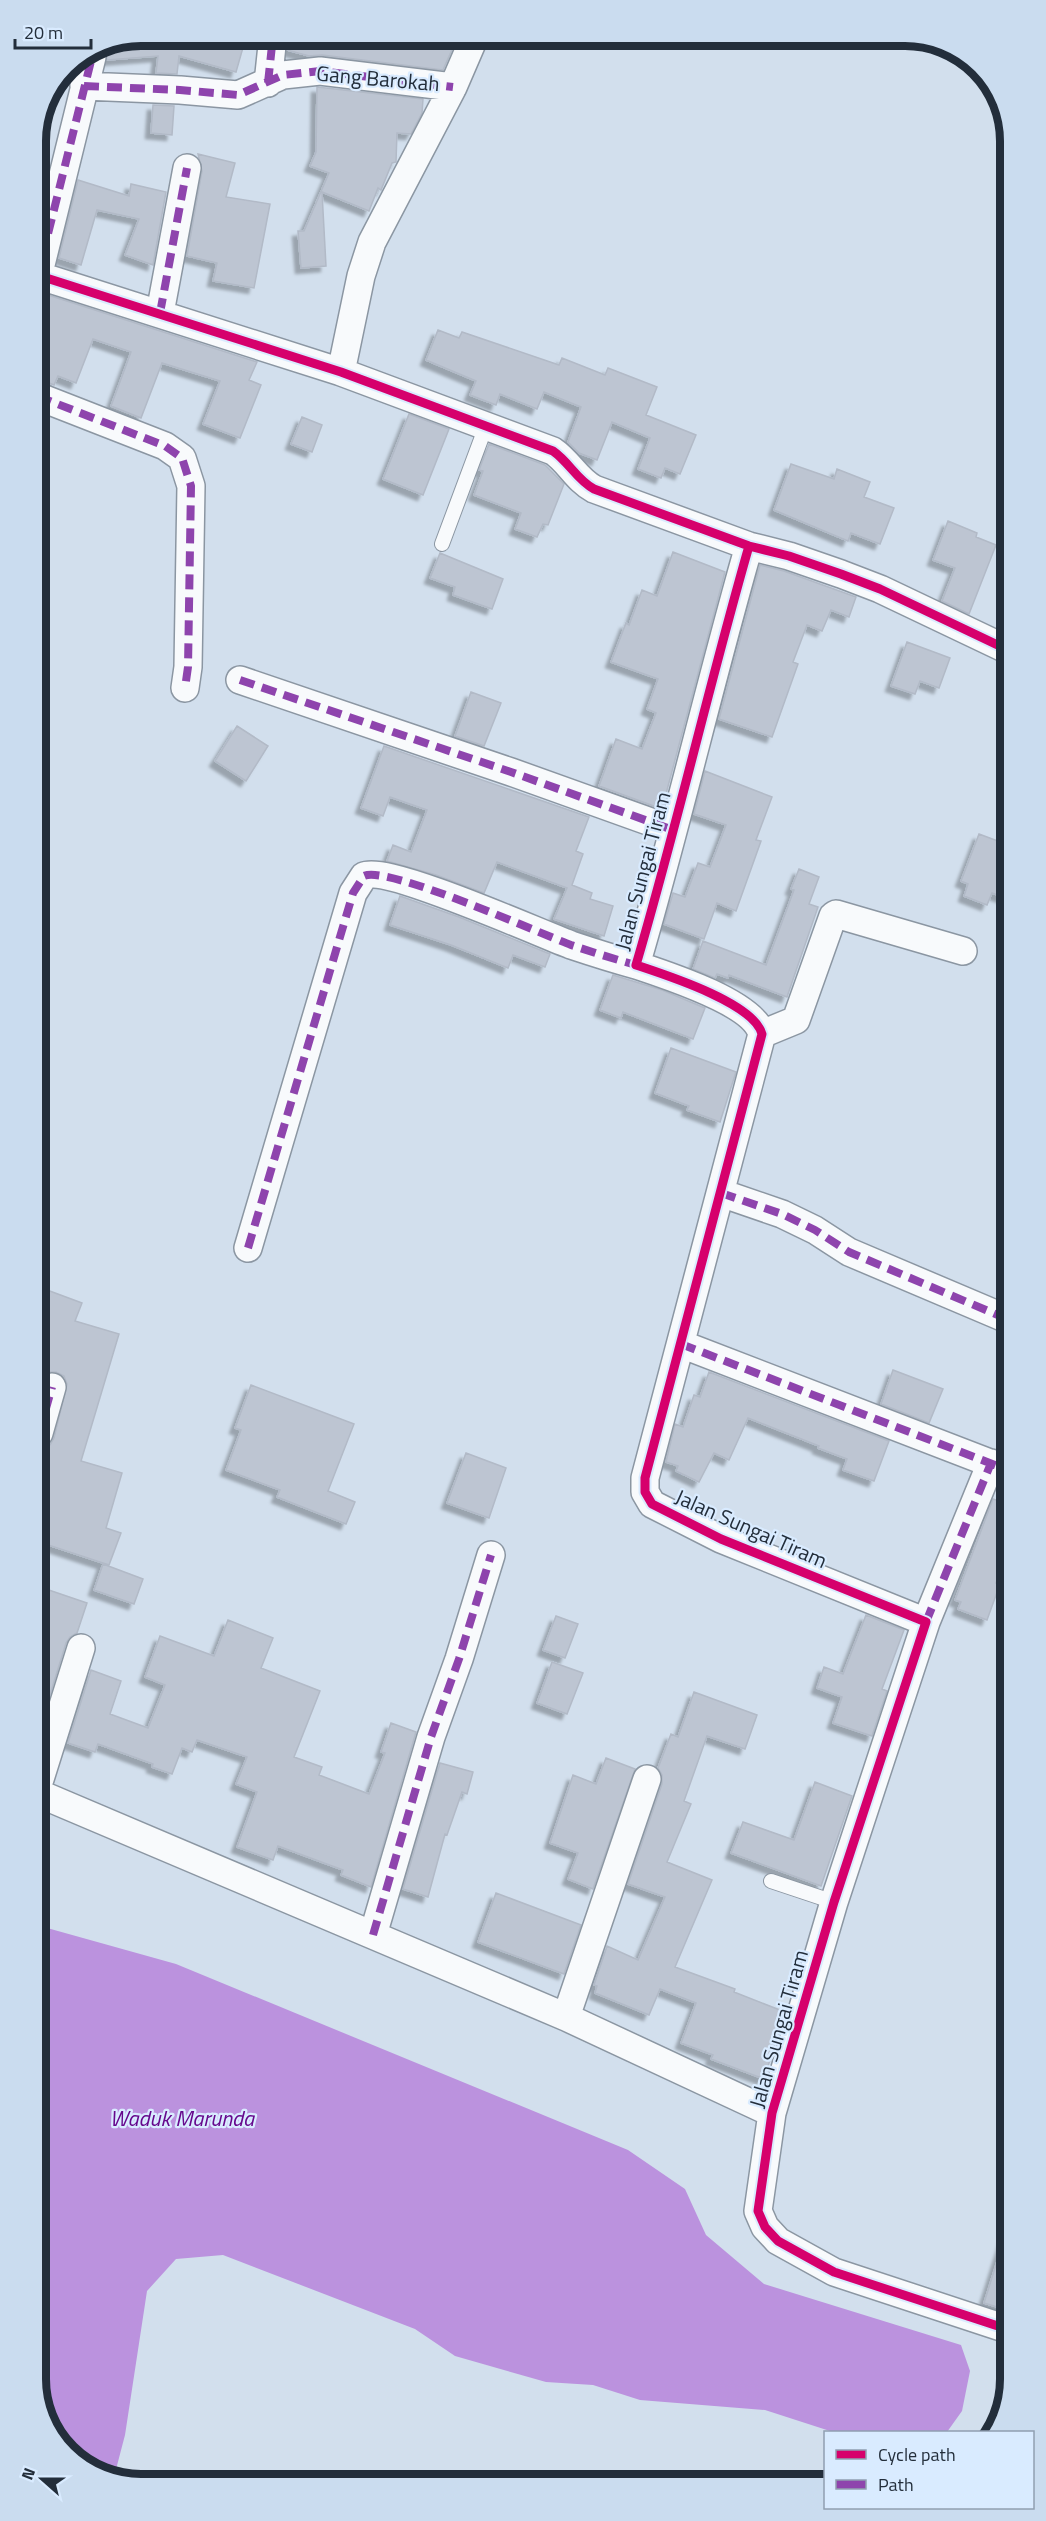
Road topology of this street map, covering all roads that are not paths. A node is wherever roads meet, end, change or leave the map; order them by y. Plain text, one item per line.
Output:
1 (272, 46) edge
2 (471, 46) edge
3 (87, 64) edge
4 (268, 83) junction
5 (84, 86) junction
6 (453, 87) junction
7 (187, 168) dead end
8 (47, 237) edge
9 (47, 280) edge
10 (160, 313) junction
11 (341, 372) junction
12 (47, 400) edge
13 (486, 426) junction
14 (442, 544) dead end
15 (749, 546) junction
16 (1000, 646) edge
17 (240, 680) dead end
18 (185, 688) dead end
19 (673, 830) junction
20 (963, 951) dead end
21 (636, 965) junction
22 (762, 1034) junction
23 (722, 1193) junction
24 (248, 1248) dead end
25 (1000, 1316) edge
26 (681, 1344) junction
27 (52, 1387) dead end
28 (46, 1407) edge
29 (1000, 1466) edge
30 (490, 1555) dead end
31 (926, 1622) junction
32 (81, 1648) dead end
33 (46, 1759) edge
34 (646, 1779) dead end
35 (46, 1797) edge
36 (771, 1881) dead end
37 (834, 1902) junction
38 (373, 1935) junction
39 (566, 2017) junction
40 (772, 2113) junction
41 (1000, 2327) edge

1 - 4 street
2 - 6 street
3 - 5 street
4 - 5 street, Gang Barokah
4 - 6 street, Gang Barokah
5 - 8 street
6 - 11 street
7 - 10 street
9 - 10 street
10 - 11 street
11 - 13 street
12 - 18 street
13 - 14 lane
13 - 15 street
15 - 16 street
15 - 19 street, Jalan Sungai Tiram
17 - 19 street
19 - 21 street, Jalan Sungai Tiram
20 - 22 street
21 - 22 street, Jalan Sungai Tiram
21 - 24 street
22 - 23 street, Jalan Sungai Tiram
23 - 25 street
23 - 26 street, Jalan Sungai Tiram
26 - 29 street
26 - 31 street, Jalan Sungai Tiram
27 - 28 street
29 - 31 street
30 - 38 street
31 - 37 street, Jalan Sungai Tiram
32 - 33 street
34 - 39 street
35 - 38 street
36 - 37 lane
37 - 40 street, Jalan Sungai Tiram
38 - 39 street
39 - 40 street
40 - 41 street, Jalan Sungai Tiram

